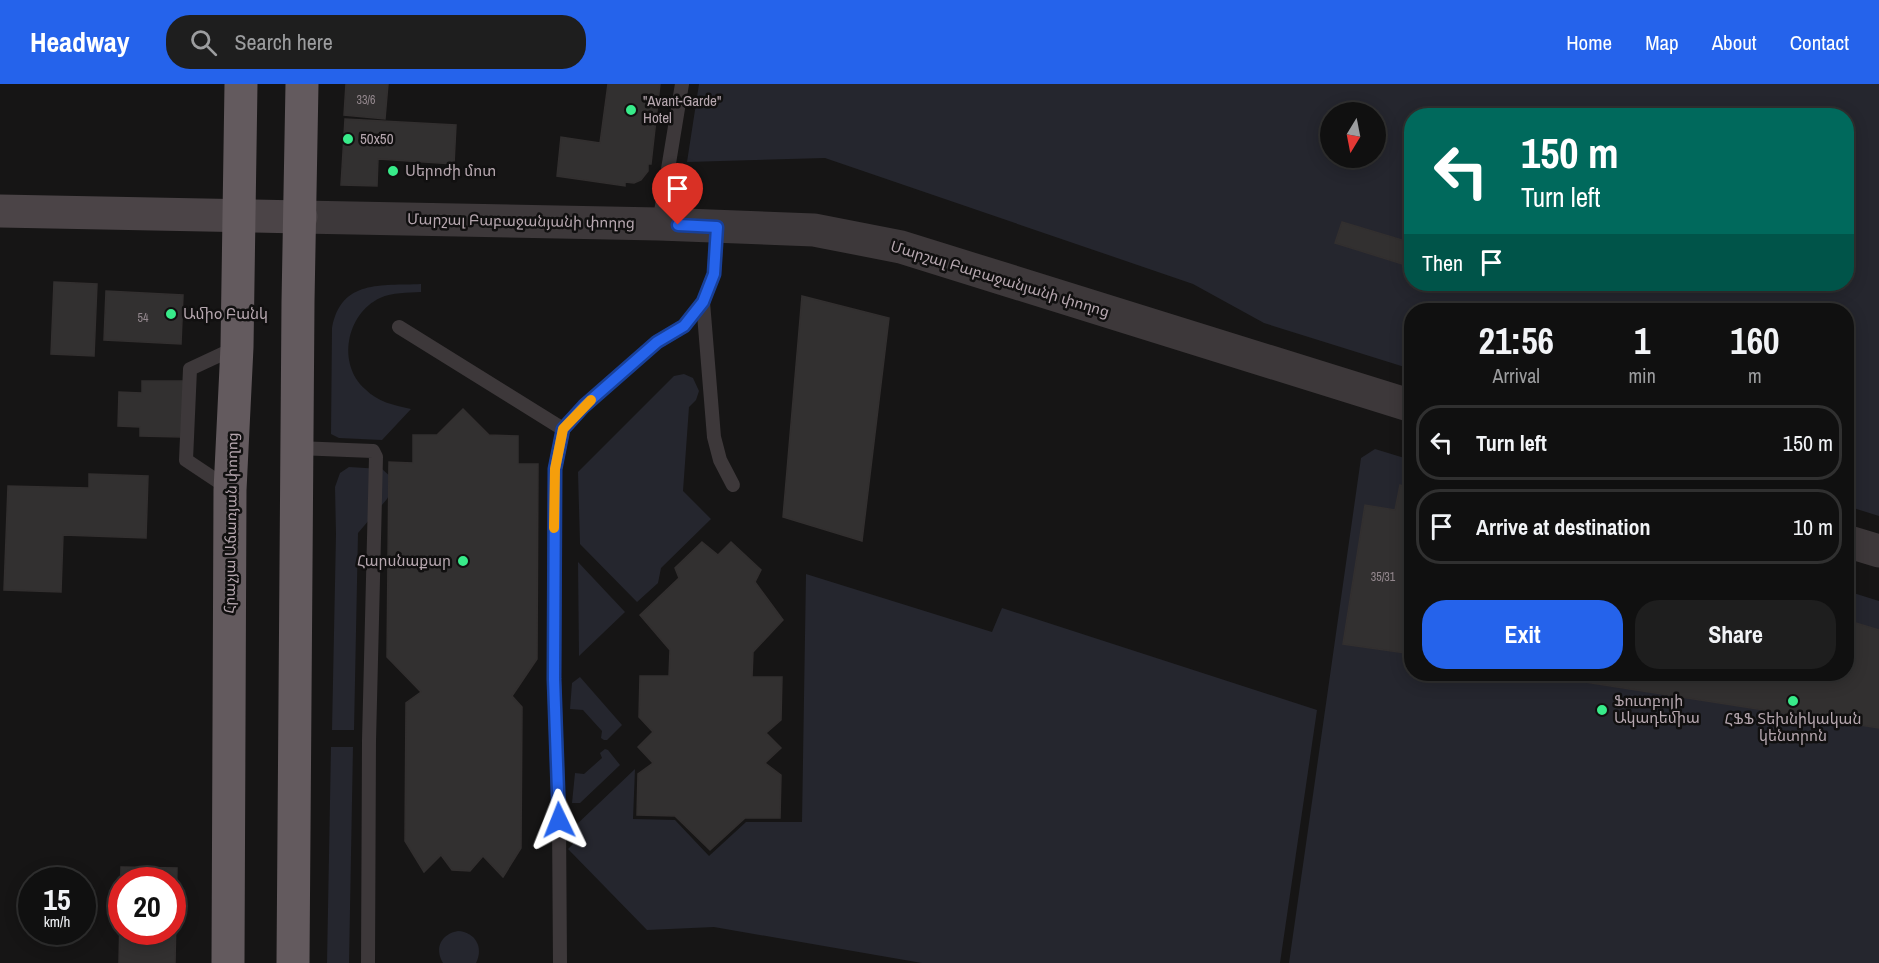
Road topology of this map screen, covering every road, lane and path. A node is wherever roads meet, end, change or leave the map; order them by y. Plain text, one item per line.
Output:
1 (241, 84) edge
2 (302, 84) edge
3 (682, 84) edge
4 (0, 211) edge
5 (239, 215) junction
6 (301, 218) junction
7 (659, 224) junction
8 (717, 227) junction
9 (703, 302) junction
10 (399, 327) dead end
11 (237, 347) junction
12 (1404, 404) edge
13 (563, 429) junction
14 (297, 448) junction
15 (733, 485) dead end
16 (230, 490) junction
17 (1854, 543) edge
18 (1879, 551) edge
19 (228, 963) edge
20 (293, 963) edge
21 (369, 963) edge
22 (560, 963) edge

1 - 5 highway, Հրաչյա Աճառյան փողոց
2 - 6 highway
3 - 7 lane
4 - 5 main road, Մարշալ Բաբաջանյանի փողոց
5 - 6 main road, Մարշալ Բաբաջանյանի փողոց
5 - 11 highway, Հրաչյա Աճառյան փողոց
6 - 7 street, Մարշալ Բաբաջանյանի փողոց
6 - 14 highway
7 - 8 street, Մարշալ Բաբաջանյանի փողոց
8 - 9 lane
8 - 12 street, Մարշալ Բաբաջանյանի փողոց
9 - 13 lane
9 - 15 lane
10 - 13 lane
11 - 16 highway, Հրաչյա Աճառյան փողոց
11 - 16 lane
13 - 22 lane
14 - 20 highway
14 - 21 lane
16 - 19 highway, Հրաչյա Աճառյան փողոց
17 - 18 street

